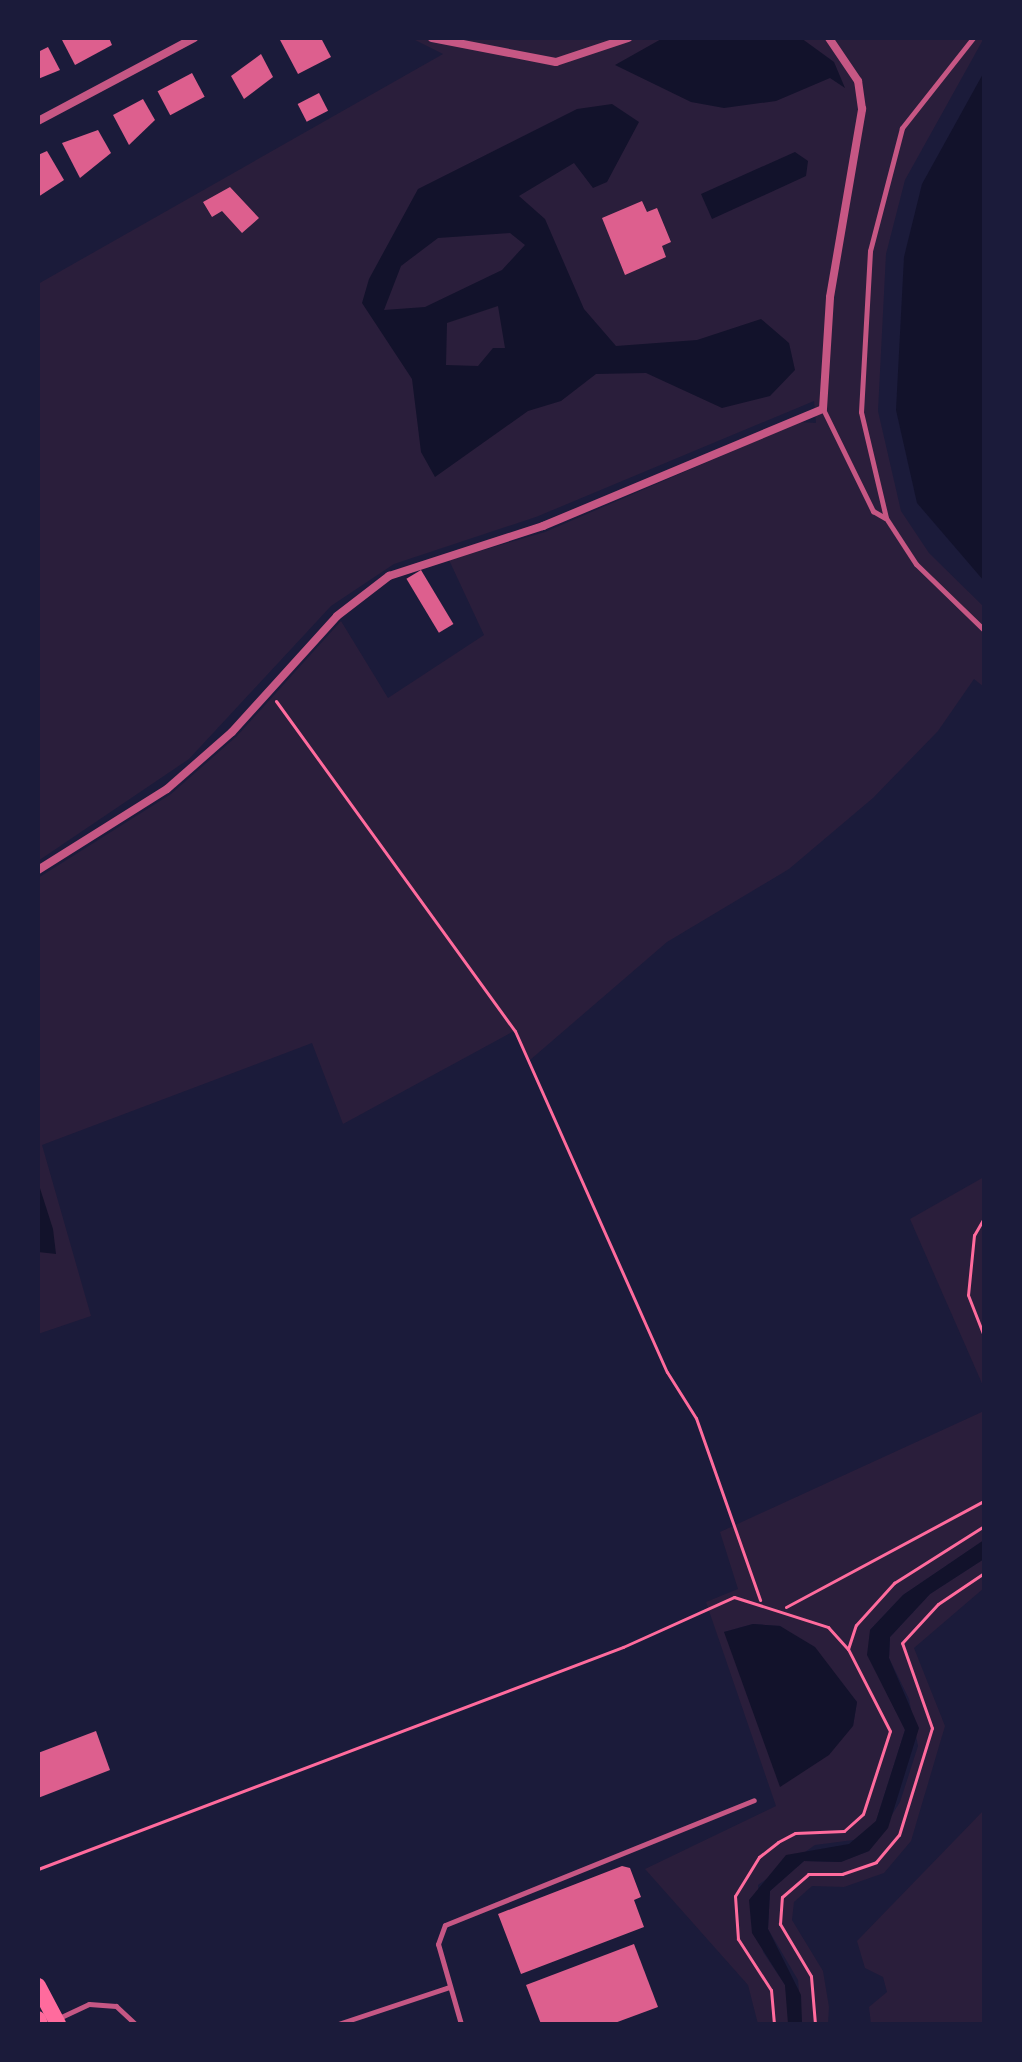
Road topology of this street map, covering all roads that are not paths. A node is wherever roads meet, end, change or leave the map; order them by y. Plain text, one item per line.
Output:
1 (194, 38) edge
2 (432, 38) edge
3 (628, 38) edge
4 (829, 38) edge
5 (973, 38) edge
6 (38, 121) edge
7 (823, 409) junction
8 (886, 518) junction
9 (984, 630) edge
10 (38, 870) edge
11 (754, 1800) dead end
12 (38, 1986) edge
13 (449, 1987) junction
14 (48, 2021) edge
15 (135, 2024) edge
16 (338, 2024) edge
17 (461, 2024) edge

1 - 6 street
2 - 3 street
4 - 7 street
5 - 8 lane
7 - 8 lane
7 - 10 street
8 - 9 lane
11 - 13 lane
12 - 14 main road
13 - 16 lane
13 - 17 lane
14 - 15 lane

